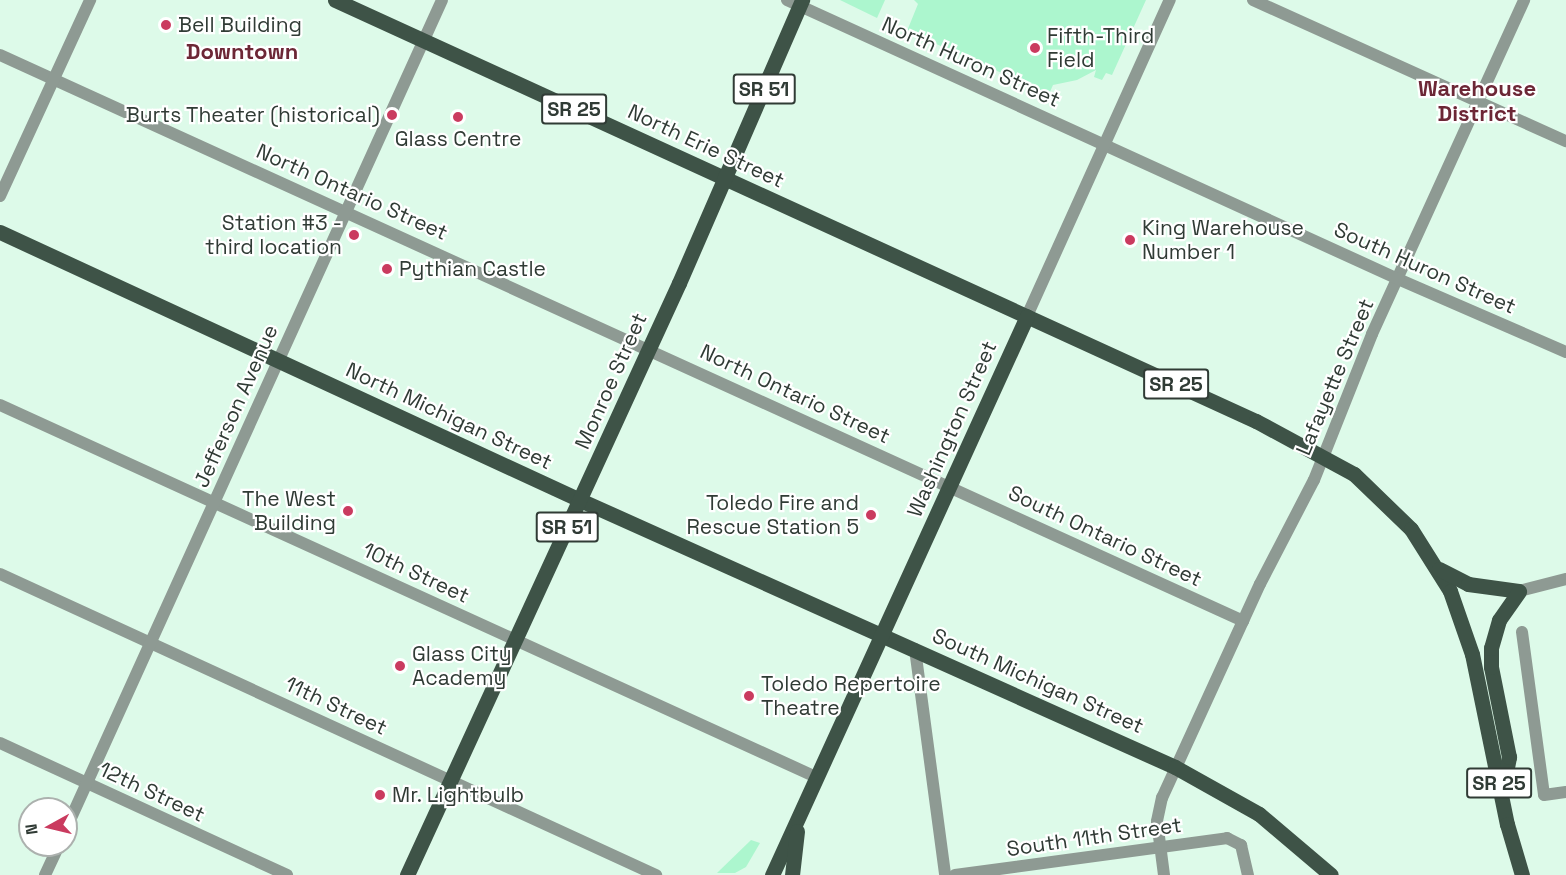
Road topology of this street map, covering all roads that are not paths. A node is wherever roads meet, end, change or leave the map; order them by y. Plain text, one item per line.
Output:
1 (90, 0) edge
2 (335, 0) edge
3 (442, 0) edge
4 (1170, 0) edge
5 (1252, 0) edge
6 (1524, 0) edge
7 (796, 2) edge
8 (423, 40) junction
9 (0, 54) edge
10 (53, 79) junction
11 (1478, 101) junction
12 (1566, 141) edge
13 (1105, 144) junction
14 (726, 178) junction
15 (0, 196) edge
16 (346, 210) junction
17 (0, 232) edge
18 (1398, 279) junction
19 (1027, 316) junction
20 (649, 348) junction
21 (1566, 352) edge
22 (279, 360) junction
23 (0, 405) edge
24 (1324, 455) junction
25 (950, 486) junction
26 (580, 500) junction
27 (214, 502) junction
28 (1439, 569) junction
29 (0, 574) edge
30 (1566, 579) edge
31 (1519, 591) junction
32 (1243, 621) junction
33 (1522, 632) dead end
34 (882, 635) junction
35 (514, 639) junction
36 (150, 643) junction
37 (915, 649) junction
38 (0, 743) edge
39 (1176, 766) junction
40 (816, 777) junction
41 (450, 779) junction
42 (87, 783) junction
43 (1566, 792) edge
44 (1502, 796) junction
45 (78, 803) edge
46 (799, 816) junction
47 (1160, 847) junction
48 (53, 857) edge
49 (45, 875) edge
50 (287, 875) edge
51 (407, 875) edge
52 (656, 875) edge
53 (772, 875) edge
54 (792, 875) edge
55 (945, 875) edge
56 (955, 875) edge
57 (1164, 875) edge
58 (1248, 875) edge
59 (1331, 875) edge
60 (1522, 875) edge

1 - 10 street
2 - 8 main road, North Erie Street / SR 25
3 - 8 street, Jefferson Avenue
4 - 13 street, Washington Street
5 - 11 street
6 - 11 street, Lafayette Street
7 - 13 street, North Huron Street
7 - 14 main road, Monroe Street / SR 51
8 - 14 main road, North Erie Street / SR 25
8 - 16 street, Jefferson Avenue
9 - 10 street, North Ontario Street
10 - 15 street
10 - 16 street, North Ontario Street
11 - 12 street
11 - 18 street, Lafayette Street
13 - 18 street, South Huron Street
13 - 19 street, Washington Street
14 - 19 main road, North Erie Street / SR 25
14 - 20 main road, Monroe Street / SR 51
16 - 20 street, North Ontario Street
16 - 22 street, Jefferson Avenue
17 - 22 main road, North Michigan Street
18 - 21 street, South Huron Street
18 - 24 street, Lafayette Street
19 - 24 main road, SR 25
19 - 25 main road, Washington Street
20 - 25 street, North Ontario Street
20 - 26 main road, Monroe Street / SR 51
22 - 26 main road, North Michigan Street
22 - 27 street, Jefferson Avenue
23 - 27 street, 10th Street
24 - 28 main road, SR 25
24 - 32 street, Lafayette Street
25 - 32 street, South Ontario Street
25 - 34 main road, Washington Street
26 - 34 main road, North Michigan Street
26 - 35 main road, Monroe Street / SR 51
27 - 35 street, 10th Street
27 - 36 street, Jefferson Avenue
28 - 31 main road
28 - 44 main road, SR 25
29 - 36 street, 11th Street
30 - 31 street
31 - 44 main road
32 - 39 street, Lafayette Street
33 - 43 street
34 - 37 main road, South Michigan Street
34 - 40 main road, Washington Street
35 - 40 street, 10th Street
35 - 41 main road, Monroe Street / SR 51
36 - 41 street, 11th Street
36 - 42 street, Jefferson Avenue
37 - 39 main road, South Michigan Street
37 - 55 street
38 - 42 street, 12th Street
39 - 47 street, Lafayette Street
39 - 59 main road, South Michigan Street
40 - 46 main road, Washington Street
41 - 51 main road, Monroe Street / SR 51
41 - 52 street, 11th Street
42 - 45 street, Jefferson Avenue
42 - 50 street, 12th Street
44 - 60 main road, SR 25
46 - 53 main road, Washington Street
46 - 54 main road
47 - 56 street, South 11th Street
47 - 57 street, Lafayette Street
47 - 58 street, South 11th Street
48 - 49 street

